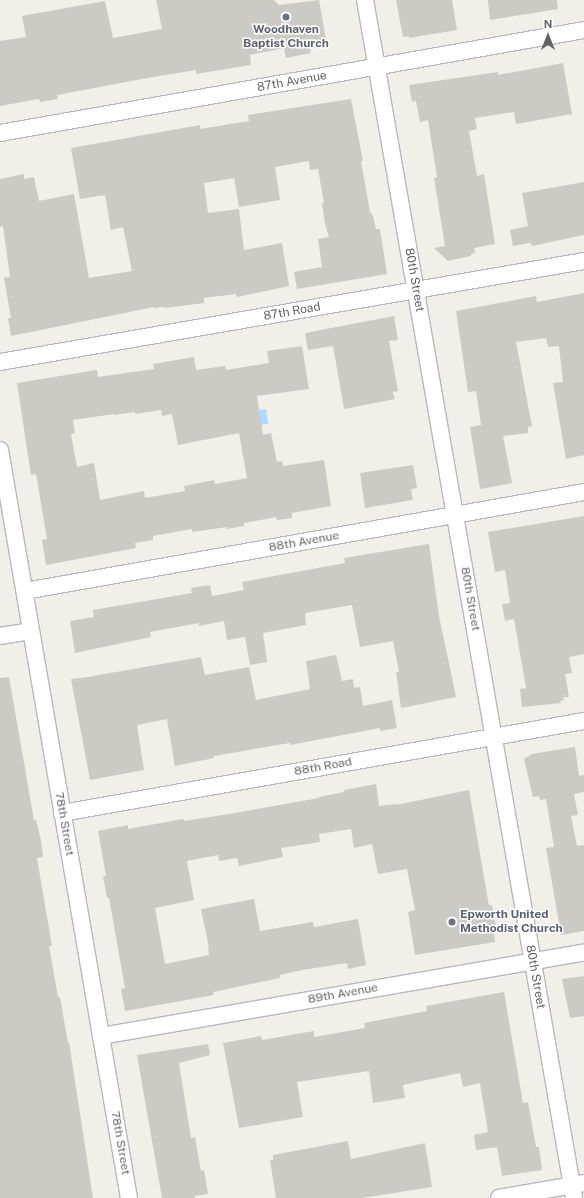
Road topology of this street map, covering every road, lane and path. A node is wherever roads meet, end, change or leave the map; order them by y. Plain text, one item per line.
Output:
1 (365, 0) edge
2 (584, 30) edge
3 (378, 67) junction
4 (0, 133) edge
5 (584, 261) edge
6 (416, 291) junction
7 (0, 362) edge
8 (0, 450) edge
9 (584, 492) edge
10 (455, 515) junction
11 (25, 591) junction
12 (31, 631) junction
13 (0, 636) edge
14 (584, 721) edge
15 (494, 738) junction
16 (62, 813) junction
17 (584, 953) edge
18 (533, 962) junction
19 (101, 1036) junction
20 (577, 1189) edge
21 (129, 1198) edge
22 (499, 1198) edge

1 - 3 street, 80th Street
2 - 3 street, 87th Avenue
3 - 4 street, 87th Avenue
3 - 6 street, 80th Street
5 - 6 street, 87th Road
6 - 7 street, 87th Road
6 - 10 street, 80th Street
8 - 11 street, 78th Street
9 - 10 street, 88th Avenue
10 - 11 street, 88th Avenue
10 - 15 street, 80th Street
11 - 12 street, 78th Street
12 - 13 street
12 - 16 street, 78th Street
14 - 15 street, 88th Road
15 - 16 street, 88th Road
15 - 18 street, 80th Street
16 - 19 street, 78th Street
17 - 18 street, 89th Avenue
18 - 19 street, 89th Avenue
18 - 20 street, 80th Street
19 - 21 street, 78th Street
20 - 22 street

